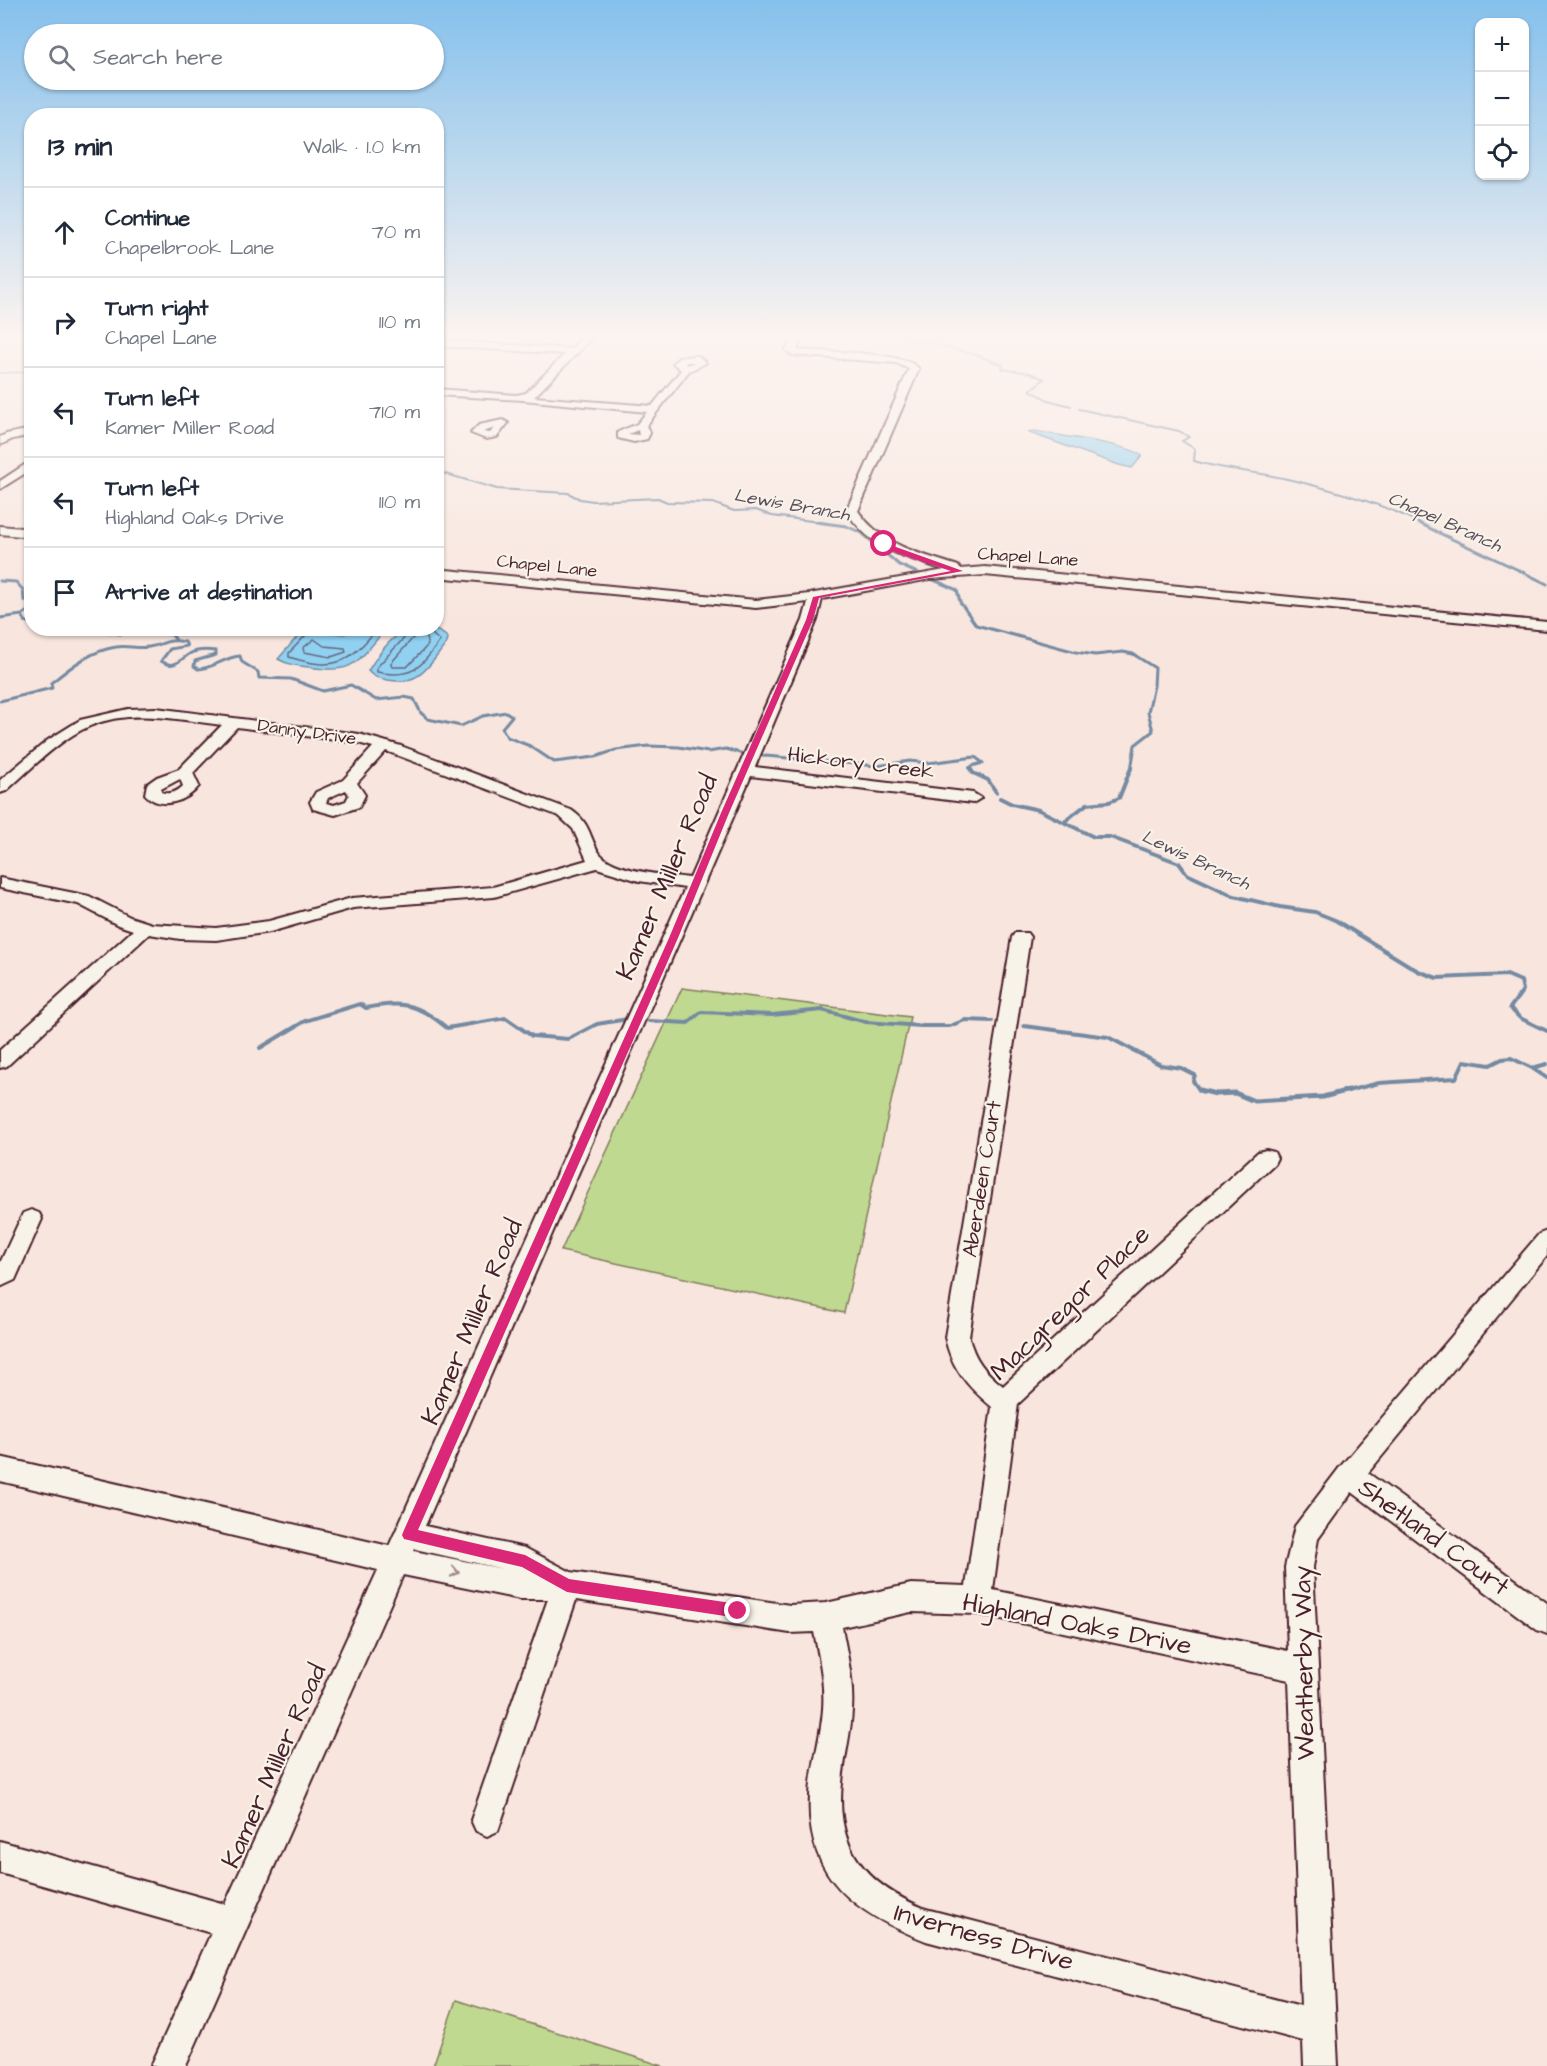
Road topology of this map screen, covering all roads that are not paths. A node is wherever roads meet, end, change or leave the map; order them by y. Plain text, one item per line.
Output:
1 (888, 431) edge
2 (24, 433) edge
3 (0, 442) edge
4 (24, 469) edge
5 (0, 486) edge
6 (0, 530) edge
7 (24, 532) edge
8 (959, 571) junction
9 (444, 574) edge
10 (816, 597) junction
11 (1547, 626) edge
12 (235, 721) junction
13 (383, 745) junction
14 (744, 770) junction
15 (185, 772) dead end
16 (349, 783) dead end
17 (0, 788) edge
18 (973, 798) dead end
19 (598, 862) junction
20 (0, 883) edge
21 (695, 885) junction
22 (145, 928) junction
23 (1021, 937) dead end
24 (0, 1061) edge
25 (1266, 1158) dead end
26 (31, 1219) dead end
27 (1547, 1240) edge
28 (0, 1278) edge
29 (1005, 1403) junction
30 (3, 1475) edge
31 (1349, 1475) junction
32 (409, 1535) junction
33 (397, 1561) junction
34 (567, 1585) junction
35 (978, 1600) junction
36 (826, 1617) junction
37 (1547, 1620) edge
38 (1302, 1668) junction
39 (487, 1820) dead end
40 (0, 1857) edge
41 (234, 1922) junction
42 (1318, 2028) junction
43 (168, 2066) edge
44 (1321, 2066) edge

1 - 8 street
2 - 3 street
4 - 5 street
6 - 7 street
8 - 10 street, Chapel Lane
8 - 11 street, Chapel Lane
9 - 10 street, Chapel Lane
10 - 14 street, Kamer Miller Road
12 - 13 street, Danny Drive
12 - 15 street
12 - 17 street, Danny Drive
13 - 16 street
13 - 19 street, Danny Drive
14 - 18 street, Hickory Creek
14 - 21 street, Kamer Miller Road
19 - 21 street
19 - 22 street
20 - 22 street
21 - 32 street, Kamer Miller Road
22 - 24 street
23 - 29 street, Aberdeen Court
25 - 29 street, Macgregor Place
26 - 28 street
27 - 31 street, Weatherby Way
29 - 35 street, Macgregor Place
30 - 33 street, Highland Oaks Drive
31 - 37 street, Shetland Court
31 - 38 street, Weatherby Way
32 - 33 street, Kamer Miller Road
32 - 34 street, Highland Oaks Drive
33 -> 34 street, Highland Oaks Drive
33 - 41 street, Kamer Miller Road
34 - 36 street, Highland Oaks Drive
34 - 39 street
35 - 36 street, Highland Oaks Drive
35 - 38 street, Highland Oaks Drive
36 - 42 street, Inverness Drive
38 - 42 street, Weatherby Way
40 - 41 street
41 - 43 street, Kamer Miller Road
42 - 44 street, Weatherby Way

